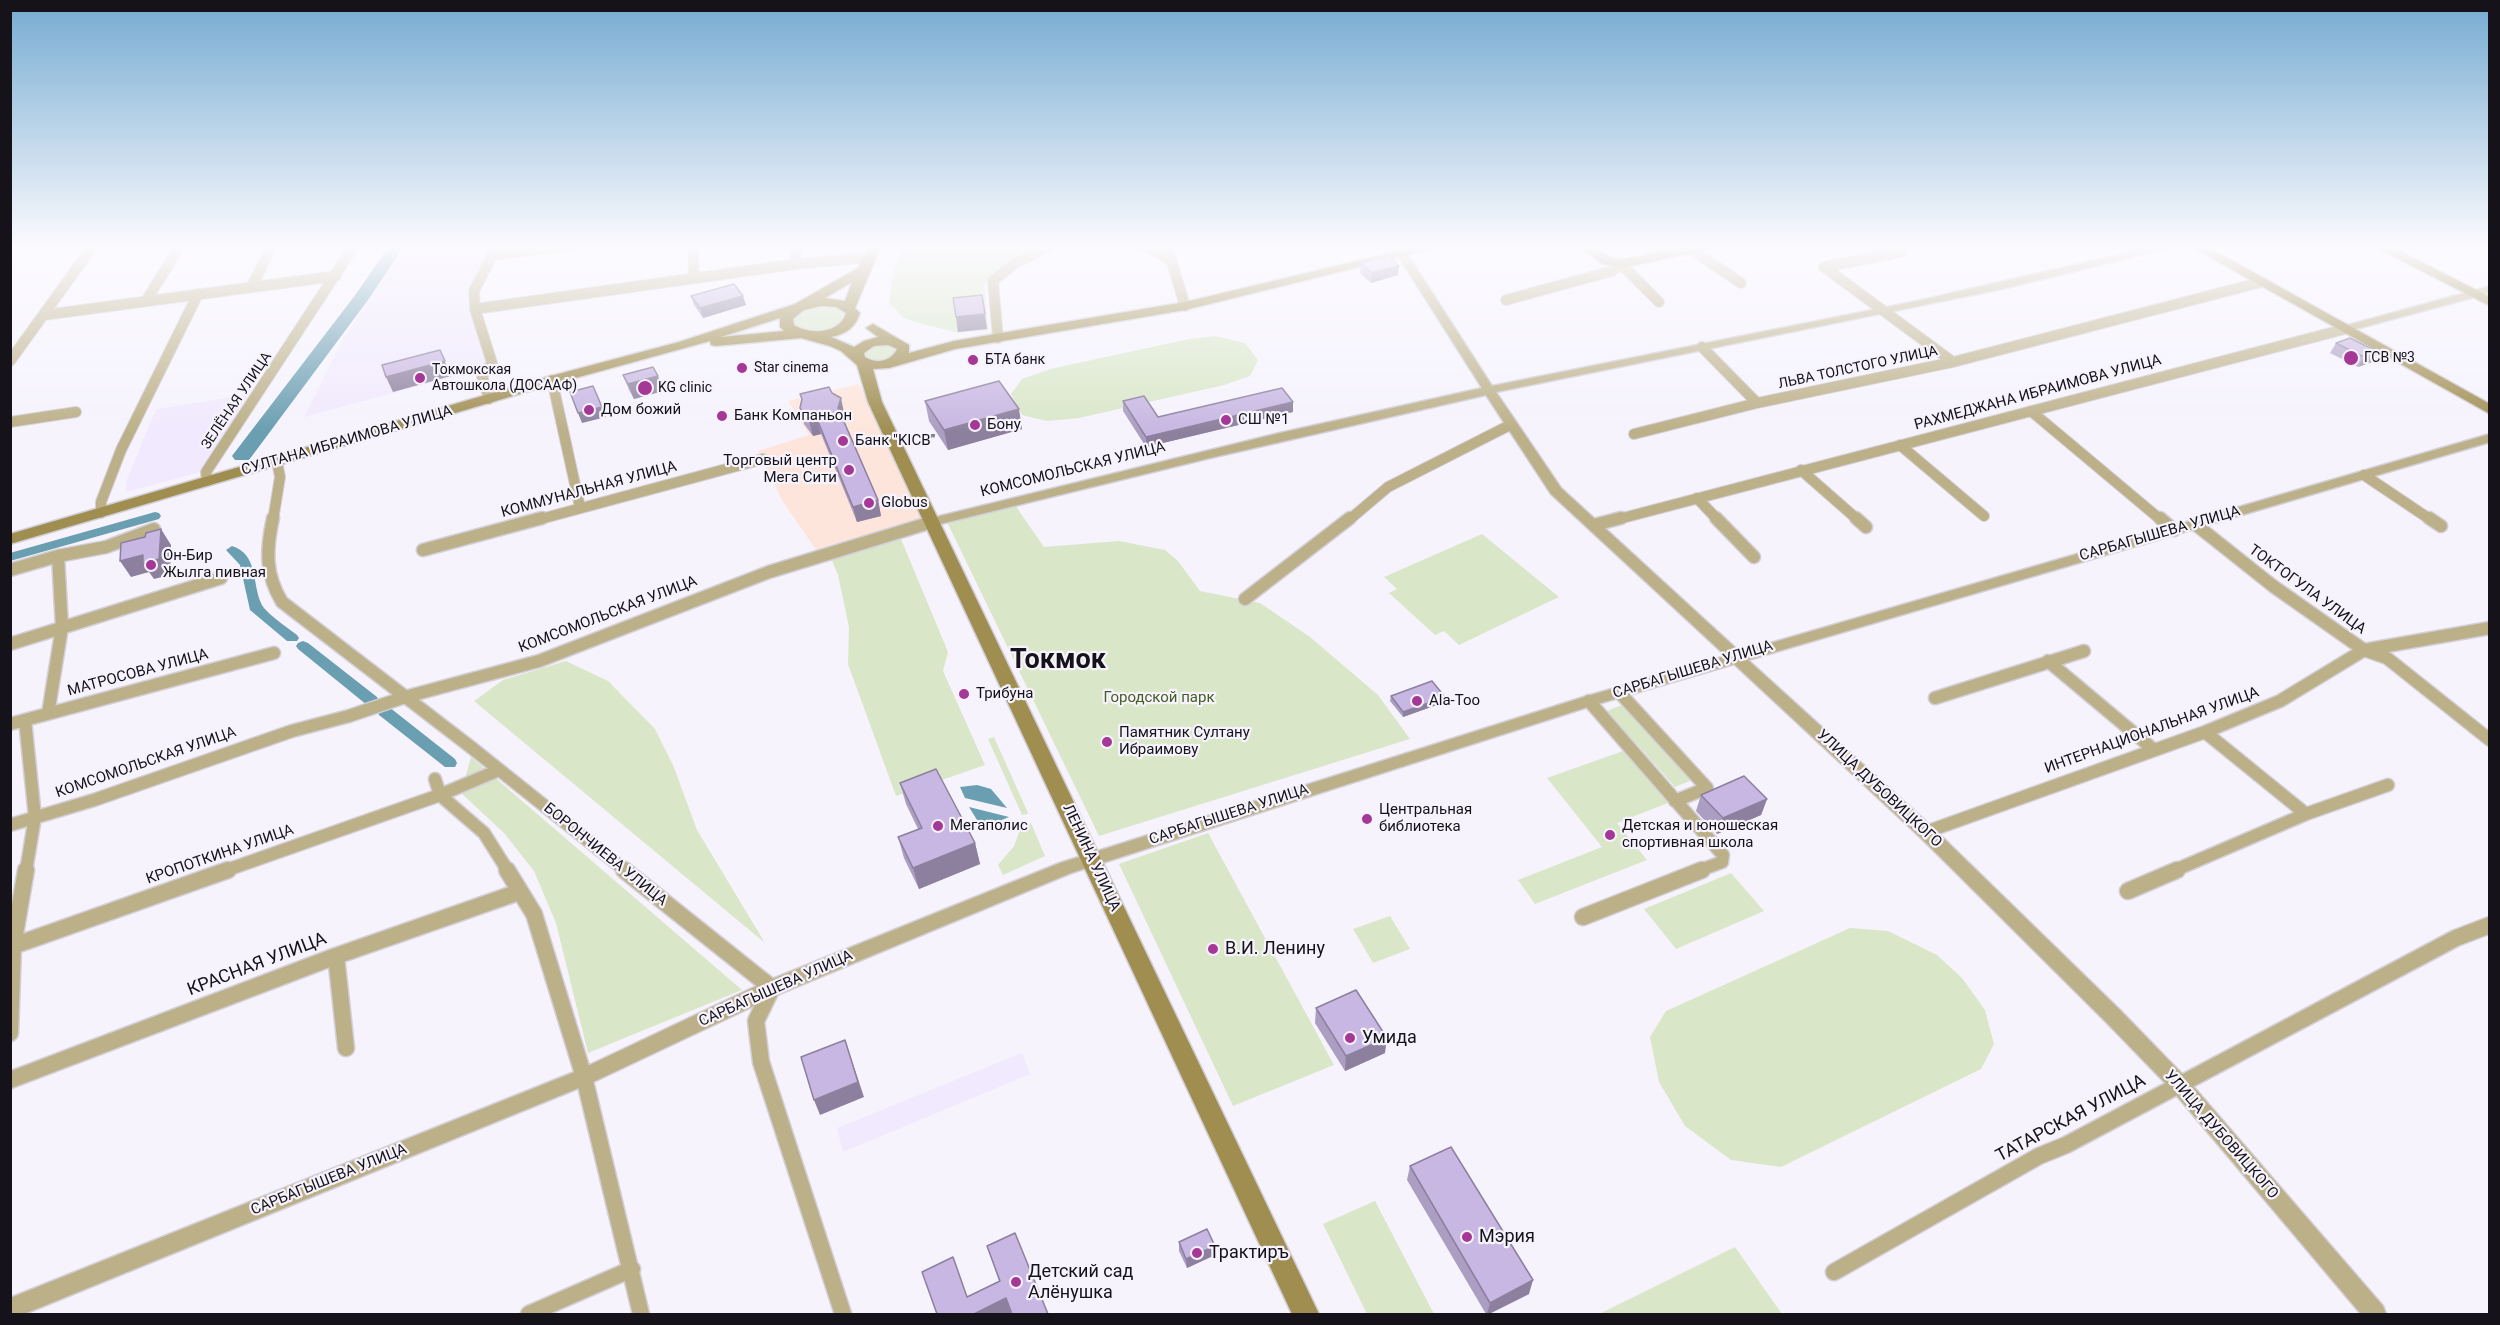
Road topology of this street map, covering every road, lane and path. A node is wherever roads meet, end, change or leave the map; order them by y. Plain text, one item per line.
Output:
1 (49, 308) edge
2 (96, 308) edge
3 (191, 308) edge
4 (315, 308) edge
5 (483, 308) edge
6 (796, 308) edge
7 (798, 308) edge
8 (845, 308) edge
9 (855, 308) edge
10 (995, 308) edge
11 (1174, 308) edge
12 (1437, 308) edge
13 (1889, 308) edge
14 (2162, 308) edge
15 (2308, 308) edge
16 (2422, 308) edge
17 (475, 309) joint
18 (1883, 309) junction
19 (854, 312) junction
20 (44, 315) junction
21 (873, 328) junction
22 (2345, 329) junction
23 (805, 335) junction
24 (998, 338) junction
25 (895, 341) junction
26 (684, 345) junction
27 (1702, 346) junction
28 (925, 348) junction
29 (10, 361) edge
30 (861, 361) junction
31 (1953, 362) junction
32 (892, 364) junction
33 (552, 380) junction
34 (1490, 390) junction
35 (489, 399) junction
36 (875, 402) junction
37 (1757, 403) junction
38 (2490, 410) edge
39 (2031, 411) junction
40 (76, 412) dead end
41 (10, 422) edge
42 (1510, 425) junction
43 (1634, 434) dead end
44 (2490, 438) edge
45 (1900, 445) junction
46 (763, 459) dead end
47 (273, 462) junction
48 (1801, 470) junction
49 (2364, 475) junction
50 (210, 480) junction
51 (1697, 498) junction
52 (580, 507) junction
53 (102, 513) junction
54 (1984, 516) dead end
55 (932, 522) junction
56 (2195, 524) junction
57 (1594, 525) junction
58 (2441, 526) dead end
59 (1866, 527) dead end
60 (154, 529) edge
61 (2174, 530) junction
62 (10, 539) edge
63 (423, 550) dead end
64 (58, 556) junction
65 (1754, 557) dead end
66 (10, 570) edge
67 (221, 578) dead end
68 (1245, 599) dead end
69 (62, 627) junction
70 (2490, 628) edge
71 (10, 644) edge
72 (2364, 650) junction
73 (2084, 651) dead end
74 (274, 653) dead end
75 (1737, 657) junction
76 (2048, 661) junction
77 (1619, 692) junction
78 (405, 697) junction
79 (1935, 698) dead end
80 (1589, 701) junction
81 (48, 714) junction
82 (17, 722) edge
83 (2205, 732) junction
84 (2490, 740) edge
85 (2153, 749) junction
86 (499, 770) junction
87 (435, 779) dead end
88 (2388, 785) dead end
89 (440, 795) junction
90 (1675, 801) junction
91 (2306, 814) junction
92 (35, 818) junction
93 (10, 825) edge
94 (1926, 832) junction
95 (1091, 860) junction
96 (2128, 891) dead end
97 (519, 892) junction
98 (1583, 917) dead end
99 (2490, 924) edge
100 (12, 946) edge
101 (336, 956) junction
102 (772, 988) junction
103 (10, 1033) edge
104 (346, 1048) dead end
105 (584, 1077) junction
106 (10, 1080) edge
107 (2179, 1084) junction
108 (632, 1269) junction
109 (1834, 1272) dead end
110 (10, 1309) edge
111 (529, 1314) edge
112 (641, 1314) edge
113 (843, 1314) edge
114 (1306, 1314) edge
115 (2375, 1314) edge

1 - 20 street
2 - 20 street
3 - 53 street
4 - 50 street, ЗЕЛЁНАЯ УЛИЦА
5 - 17 street
6 - 26 main road
7 - 23 main road
8 - 19 main road
9 - 19 main road
10 - 24 street
11 - 24 main road
12 - 34 street, УЛИЦА ДУБОВИЦКОГО
13 - 18 street, КОМСОМОЛЬСКАЯ УЛИЦА
14 - 31 street, ЛЬВА ТОЛСТОГО УЛИЦА
15 - 22 main road
16 - 22 street, РАХМЕДЖАНА ИБРАИМОВА УЛИЦА
17 - 35 street
18 - 27 street, КОМСОМОЛЬСКАЯ УЛИЦА
18 - 31 street
19 - 21 main road
19 - 23 main road
20 - 29 street
21 - 25 main road
21 - 28 main road
22 - 38 main road
22 - 39 street, РАХМЕДЖАНА ИБРАИМОВА УЛИЦА
23 - 26 main road
23 - 30 main road
24 - 28 main road
25 - 28 main road
25 - 30 main road
25 - 32 main road
26 - 33 main road, СУЛТАНА ИБРАИМОВА УЛИЦА
27 - 34 street, КОМСОМОЛЬСКАЯ УЛИЦА
27 - 37 street
28 - 32 main road
30 - 32 main road
30 - 36 main road, ЛЕНИНА УЛИЦА
31 - 37 street, ЛЬВА ТОЛСТОГО УЛИЦА
32 - 36 main road
33 - 35 main road, СУЛТАНА ИБРАИМОВА УЛИЦА
33 - 52 street
34 - 42 street, УЛИЦА ДУБОВИЦКОГО
34 - 55 street, КОМСОМОЛЬСКАЯ УЛИЦА
35 - 47 main road, СУЛТАНА ИБРАИМОВА УЛИЦА
36 - 55 main road, ЛЕНИНА УЛИЦА
37 - 43 street, ЛЬВА ТОЛСТОГО УЛИЦА
39 - 45 street, РАХМЕДЖАНА ИБРАИМОВА УЛИЦА
39 - 61 street
40 - 41 street
42 - 57 street, УЛИЦА ДУБОВИЦКОГО
42 - 68 street
44 - 49 street, САРБАГЫШЕВА УЛИЦА
45 - 48 street, РАХМЕДЖАНА ИБРАИМОВА УЛИЦА
45 - 54 street
46 - 52 street, КОММУНАЛЬНАЯ УЛИЦА
47 - 50 main road, СУЛТАНА ИБРАИМОВА УЛИЦА
47 - 78 street, БОРОНЧИЕВА УЛИЦА
48 - 51 street, РАХМЕДЖАНА ИБРАИМОВА УЛИЦА
48 - 59 street
49 - 56 street, САРБАГЫШЕВА УЛИЦА
49 - 58 street
50 - 53 main road, СУЛТАНА ИБРАИМОВА УЛИЦА
51 - 57 street, РАХМЕДЖАНА ИБРАИМОВА УЛИЦА
51 - 65 street
52 - 63 street, КОММУНАЛЬНАЯ УЛИЦА
53 - 62 main road, СУЛТАНА ИБРАИМОВА УЛИЦА
55 - 78 street, КОМСОМОЛЬСКАЯ УЛИЦА
55 - 95 main road, ЛЕНИНА УЛИЦА
56 - 61 street, САРБАГЫШЕВА УЛИЦА
56 - 72 street, ТОКТОГУЛА УЛИЦА
57 - 75 street, УЛИЦА ДУБОВИЦКОГО
60 - 64 street
61 - 75 street, САРБАГЫШЕВА УЛИЦА
64 - 66 street
64 - 69 street
67 - 69 street
69 - 71 street
69 - 81 street
70 - 72 street, ИНТЕРНАЦИОНАЛЬНАЯ УЛИЦА
72 - 83 street, ИНТЕРНАЦИОНАЛЬНАЯ УЛИЦА
72 - 84 street, ТОКТОГУЛА УЛИЦА
73 - 76 street
74 - 81 street, МАТРОСОВА УЛИЦА
75 - 77 street, САРБАГЫШЕВА УЛИЦА
75 - 94 street, УЛИЦА ДУБОВИЦКОГО
76 - 79 street
76 - 85 street
77 - 80 street, САРБАГЫШЕВА УЛИЦА
77 - 90 street
78 - 86 street, БОРОНЧИЕВА УЛИЦА
78 - 92 street, КОМСОМОЛЬСКАЯ УЛИЦА
80 - 90 street
80 - 95 street, САРБАГЫШЕВА УЛИЦА
81 - 82 street, МАТРОСОВА УЛИЦА
82 - 92 street
83 - 85 street, ИНТЕРНАЦИОНАЛЬНАЯ УЛИЦА
83 - 91 street
85 - 94 street, ИНТЕРНАЦИОНАЛЬНАЯ УЛИЦА
86 - 89 street, КРОПОТКИНА УЛИЦА
86 - 102 street, БОРОНЧИЕВА УЛИЦА
87 - 89 street
88 - 91 street
89 - 97 street
89 - 100 street, КРОПОТКИНА УЛИЦА
90 - 98 street
91 - 96 street
92 - 93 street, КОМСОМОЛЬСКАЯ УЛИЦА
92 - 100 street
94 - 107 street, УЛИЦА ДУБОВИЦКОГО
95 - 102 street, САРБАГЫШЕВА УЛИЦА
95 - 114 main road, ЛЕНИНА УЛИЦА
97 - 101 street, КРАСНАЯ УЛИЦА
97 - 105 street
99 - 107 street, ТАТАРСКАЯ УЛИЦА
100 - 103 street
101 - 104 street
101 - 106 street, КРАСНАЯ УЛИЦА
102 - 105 street, САРБАГЫШЕВА УЛИЦА
102 - 113 street
105 - 108 street
105 - 110 street, САРБАГЫШЕВА УЛИЦА
107 - 109 street, ТАТАРСКАЯ УЛИЦА
107 - 115 street, УЛИЦА ДУБОВИЦКОГО
108 - 111 street
108 - 112 street

